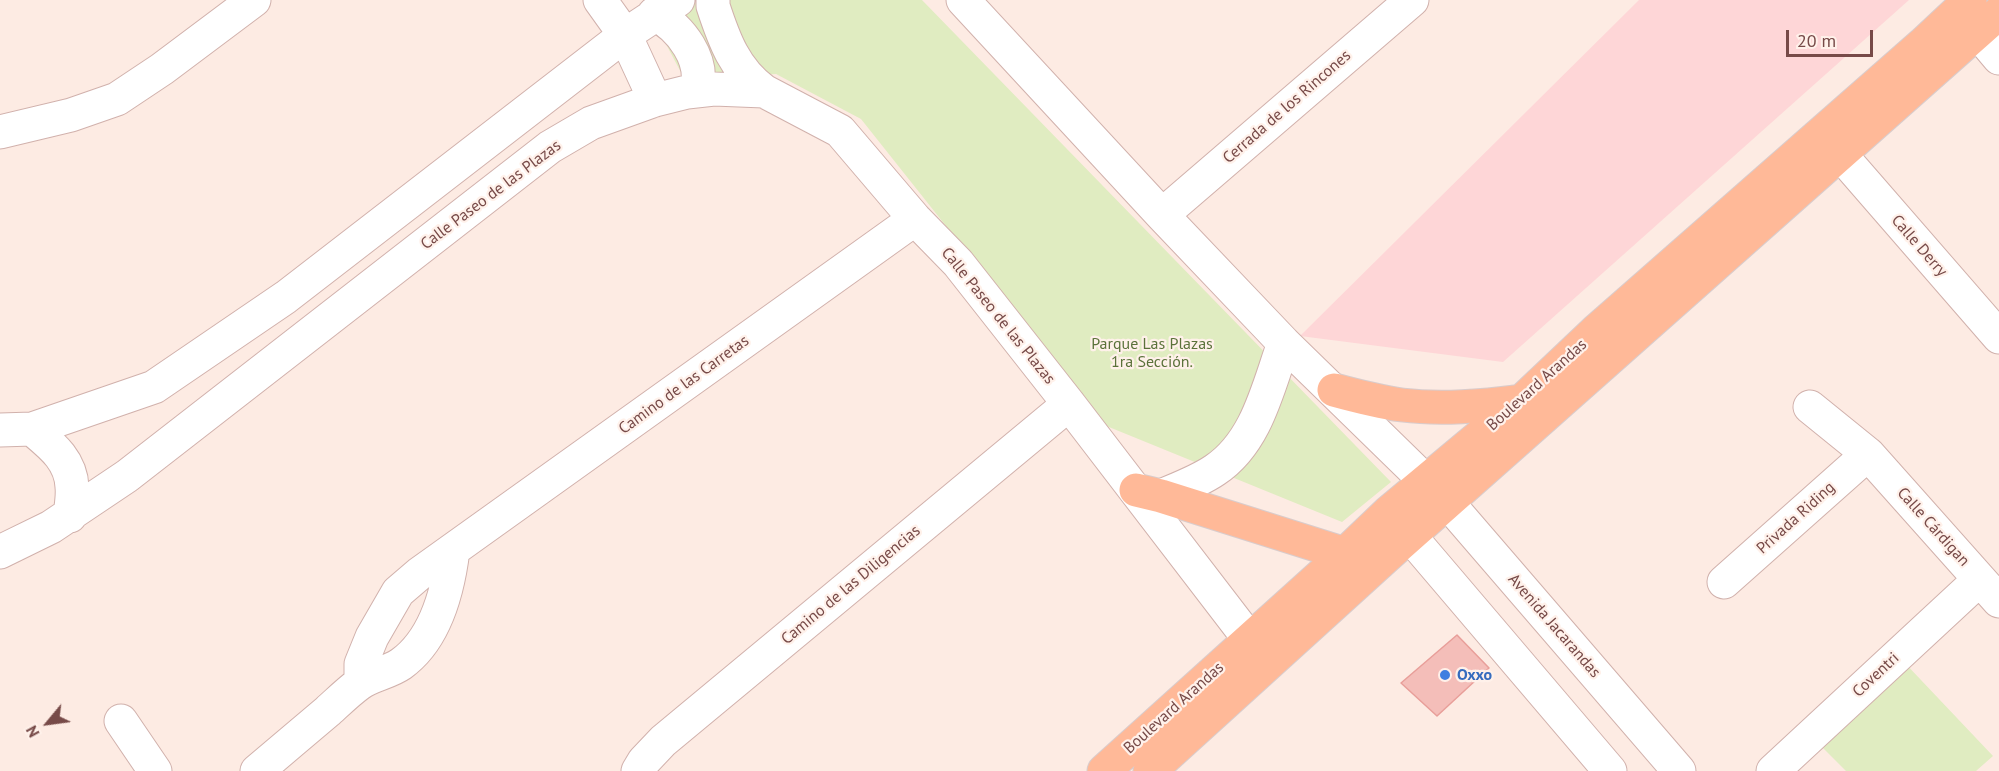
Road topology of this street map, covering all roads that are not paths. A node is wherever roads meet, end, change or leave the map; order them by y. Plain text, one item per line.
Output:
1 (254, 0) edge
2 (600, 0) edge
3 (714, 0) edge
4 (963, 0) edge
5 (1412, 0) edge
6 (1970, 0) edge
7 (666, 7) edge
8 (1988, 23) edge
9 (625, 35) junction
10 (1999, 58) edge
11 (696, 91) junction
12 (764, 91) junction
13 (655, 100) junction
14 (0, 132) edge
15 (1840, 154) junction
16 (1162, 215) junction
17 (915, 219) junction
18 (1999, 337) edge
19 (1284, 343) junction
20 (1334, 390) junction
21 (1522, 401) junction
22 (1069, 404) junction
23 (1810, 407) dead end
24 (32, 429) junction
25 (0, 430) edge
26 (1868, 454) junction
27 (1437, 492) junction
28 (1149, 493) junction
29 (1389, 512) junction
30 (70, 516) junction
31 (1409, 536) junction
32 (453, 550) junction
33 (0, 552) edge
34 (1346, 554) junction
35 (1377, 565) junction
36 (1725, 582) dead end
37 (1989, 590) edge
38 (1250, 640) junction
39 (361, 682) junction
40 (121, 721) dead end
41 (155, 771) edge
42 (257, 771) edge
43 (638, 771) edge
44 (1104, 771) edge
45 (1150, 771) edge
46 (1611, 771) edge
47 (1679, 771) edge
48 (1773, 771) edge

1 - 14 street
2 - 9 street
3 - 12 street
4 - 16 street
5 - 16 street, Cerrada de los Rincones
6 - 21 main road, Boulevard Arandas
7 - 9 street
7 - 11 street
8 - 10 street
8 - 15 main road, Boulevard Arandas
9 - 13 street
9 - 24 street
11 - 12 street, Calle Paseo de las Plazas
11 - 13 street, Calle Paseo de las Plazas
12 - 17 street, Calle Paseo de las Plazas
13 - 30 street, Calle Paseo de las Plazas
15 - 18 street, Calle Derry
15 - 27 main road, Boulevard Arandas
16 - 19 street
17 - 22 street, Calle Paseo de las Plazas
17 - 32 street, Camino de las Carretas
19 - 20 street
19 - 28 street
20 - 21 main road
20 - 27 street
21 - 27 main road, Boulevard Arandas
22 - 28 street, Calle Paseo de las Plazas
22 - 43 street, Camino de las Diligencias
23 - 26 street, Calle Cárdigan
24 - 25 street
24 - 30 street
26 - 36 street, Privada Riding
26 - 37 street, Calle Cárdigan
27 - 29 main road, Boulevard Arandas
27 - 31 main road, Boulevard Arandas
27 - 47 street, Avenida Jacarandas
28 - 34 main road
28 - 38 street, Calle Paseo de las Plazas
29 - 31 street
29 - 34 main road, Boulevard Arandas
30 - 33 street, Calle Paseo de las Plazas
31 - 35 main road, Boulevard Arandas
31 - 46 street
32 - 39 street, Camino de las Carretas
32 - 39 street
34 - 35 main road
34 - 38 main road, Boulevard Arandas
35 - 45 main road, Boulevard Arandas
37 - 48 street, Coventri
38 - 44 main road, Boulevard Arandas
39 - 42 street
40 - 41 street

